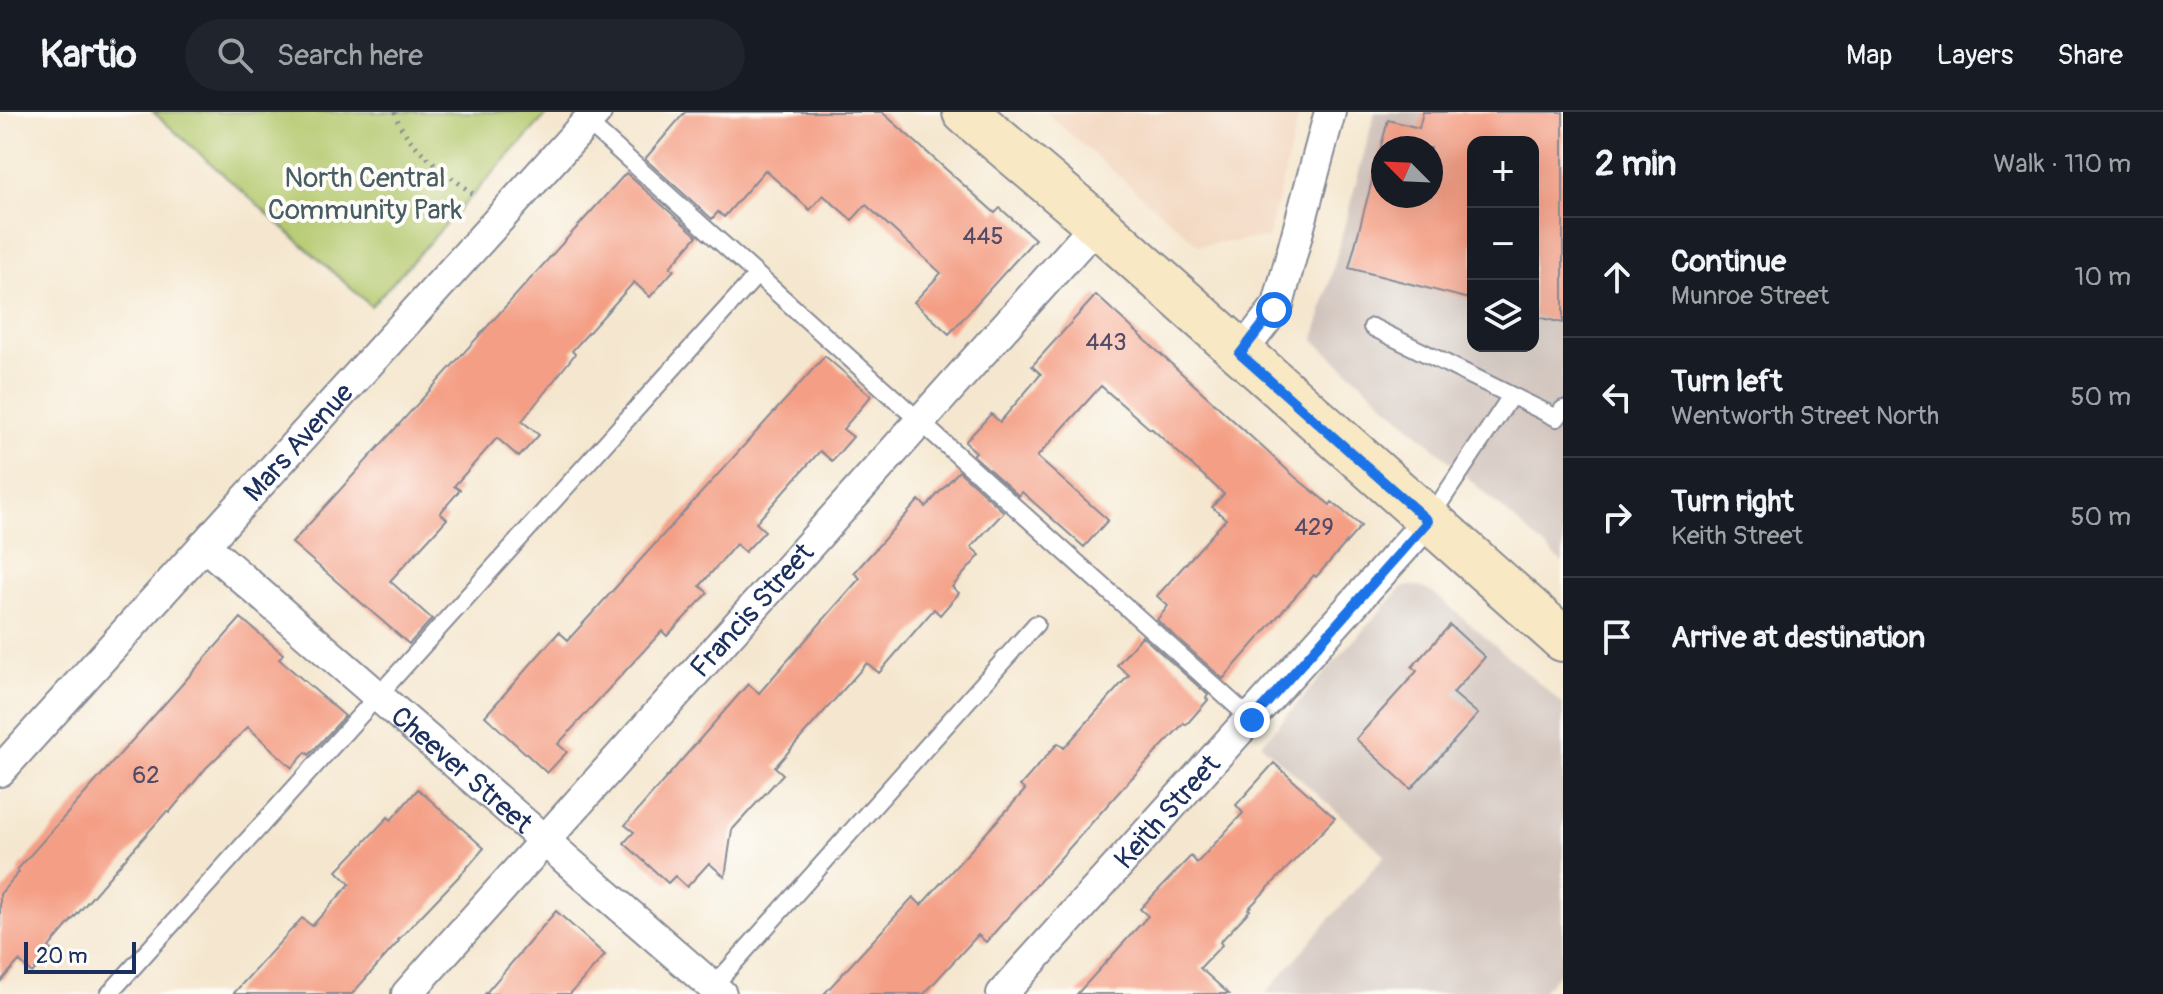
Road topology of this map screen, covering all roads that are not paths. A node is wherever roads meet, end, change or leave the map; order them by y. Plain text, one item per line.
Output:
1 (965, 112) edge
2 (1330, 112) edge
3 (592, 117) edge
4 (1097, 224) junction
5 (757, 275) junction
6 (1372, 327) dead end
7 (1240, 354) junction
8 (1511, 396) junction
9 (1563, 409) edge
10 (921, 420) junction
11 (1428, 521) junction
12 (204, 545) junction
13 (1036, 624) dead end
14 (1563, 639) edge
15 (376, 695) junction
16 (1252, 720) junction
17 (0, 771) edge
18 (544, 841) junction
19 (713, 992) edge
20 (109, 994) edge
21 (407, 994) edge
22 (1002, 994) edge

1 - 4 main road
2 - 7 street
3 - 5 lane
3 - 12 street, Mars Avenue
4 - 7 main road
4 - 10 street, Francis Street
5 - 10 lane
5 - 15 lane
6 - 8 lane
7 - 11 main road
8 - 9 lane
8 - 11 lane
10 - 16 lane
10 - 18 street, Francis Street
11 - 14 main road
11 - 16 street, Keith Street
12 - 15 street, Cheever Street
12 - 17 street, Mars Avenue
13 - 19 lane
15 - 18 street, Cheever Street
15 - 20 lane
16 - 22 street, Keith Street
18 - 19 street, Cheever Street
18 - 21 street, Francis Street

